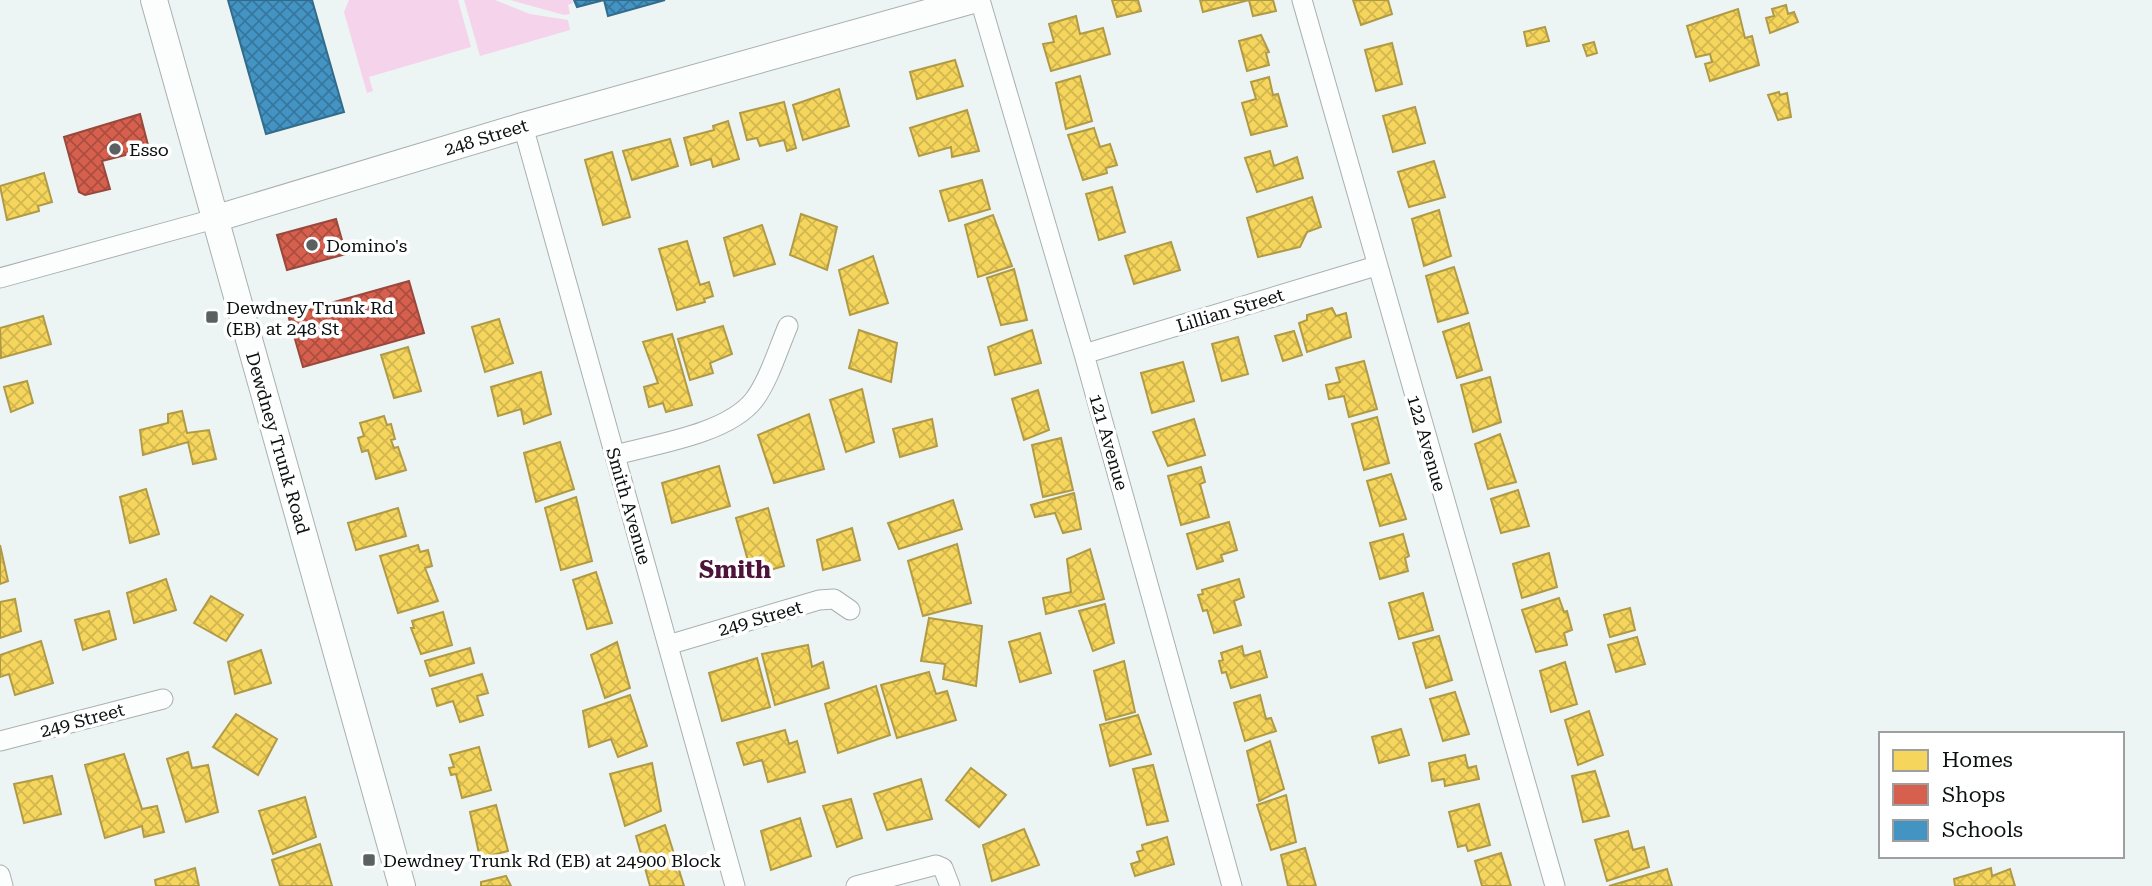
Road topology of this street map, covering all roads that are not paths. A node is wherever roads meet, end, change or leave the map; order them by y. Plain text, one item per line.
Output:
1 (154, 0) edge
2 (973, 0) edge
3 (980, 0) edge
4 (1302, 0) edge
5 (523, 126) junction
6 (215, 219) junction
7 (1376, 266) junction
8 (0, 278) edge
9 (788, 326) dead end
10 (1084, 354) junction
11 (615, 456) junction
12 (850, 610) dead end
13 (668, 645) junction
14 (163, 699) dead end
15 (0, 741) edge
16 (0, 875) edge
17 (947, 877) edge
18 (3, 886) edge
19 (402, 886) edge
20 (735, 886) edge
21 (856, 886) edge
22 (1232, 886) edge
23 (1555, 886) edge

1 - 6 main road, Dewdney Trunk Road
2 - 5 main road, 248 Street
3 - 10 street, 121 Avenue
4 - 7 street, 122 Avenue
5 - 6 main road, 248 Street
5 - 11 street, Smith Avenue
6 - 8 street, 248 Street
6 - 19 main road, Dewdney Trunk Road
7 - 10 street, Lillian Street
7 - 23 street, 122 Avenue
9 - 11 street
10 - 22 street, 121 Avenue
11 - 13 street, Smith Avenue
12 - 13 street, 249 Street
13 - 20 street, Smith Avenue
14 - 15 street, 249 Street
16 - 18 street
17 - 21 street

